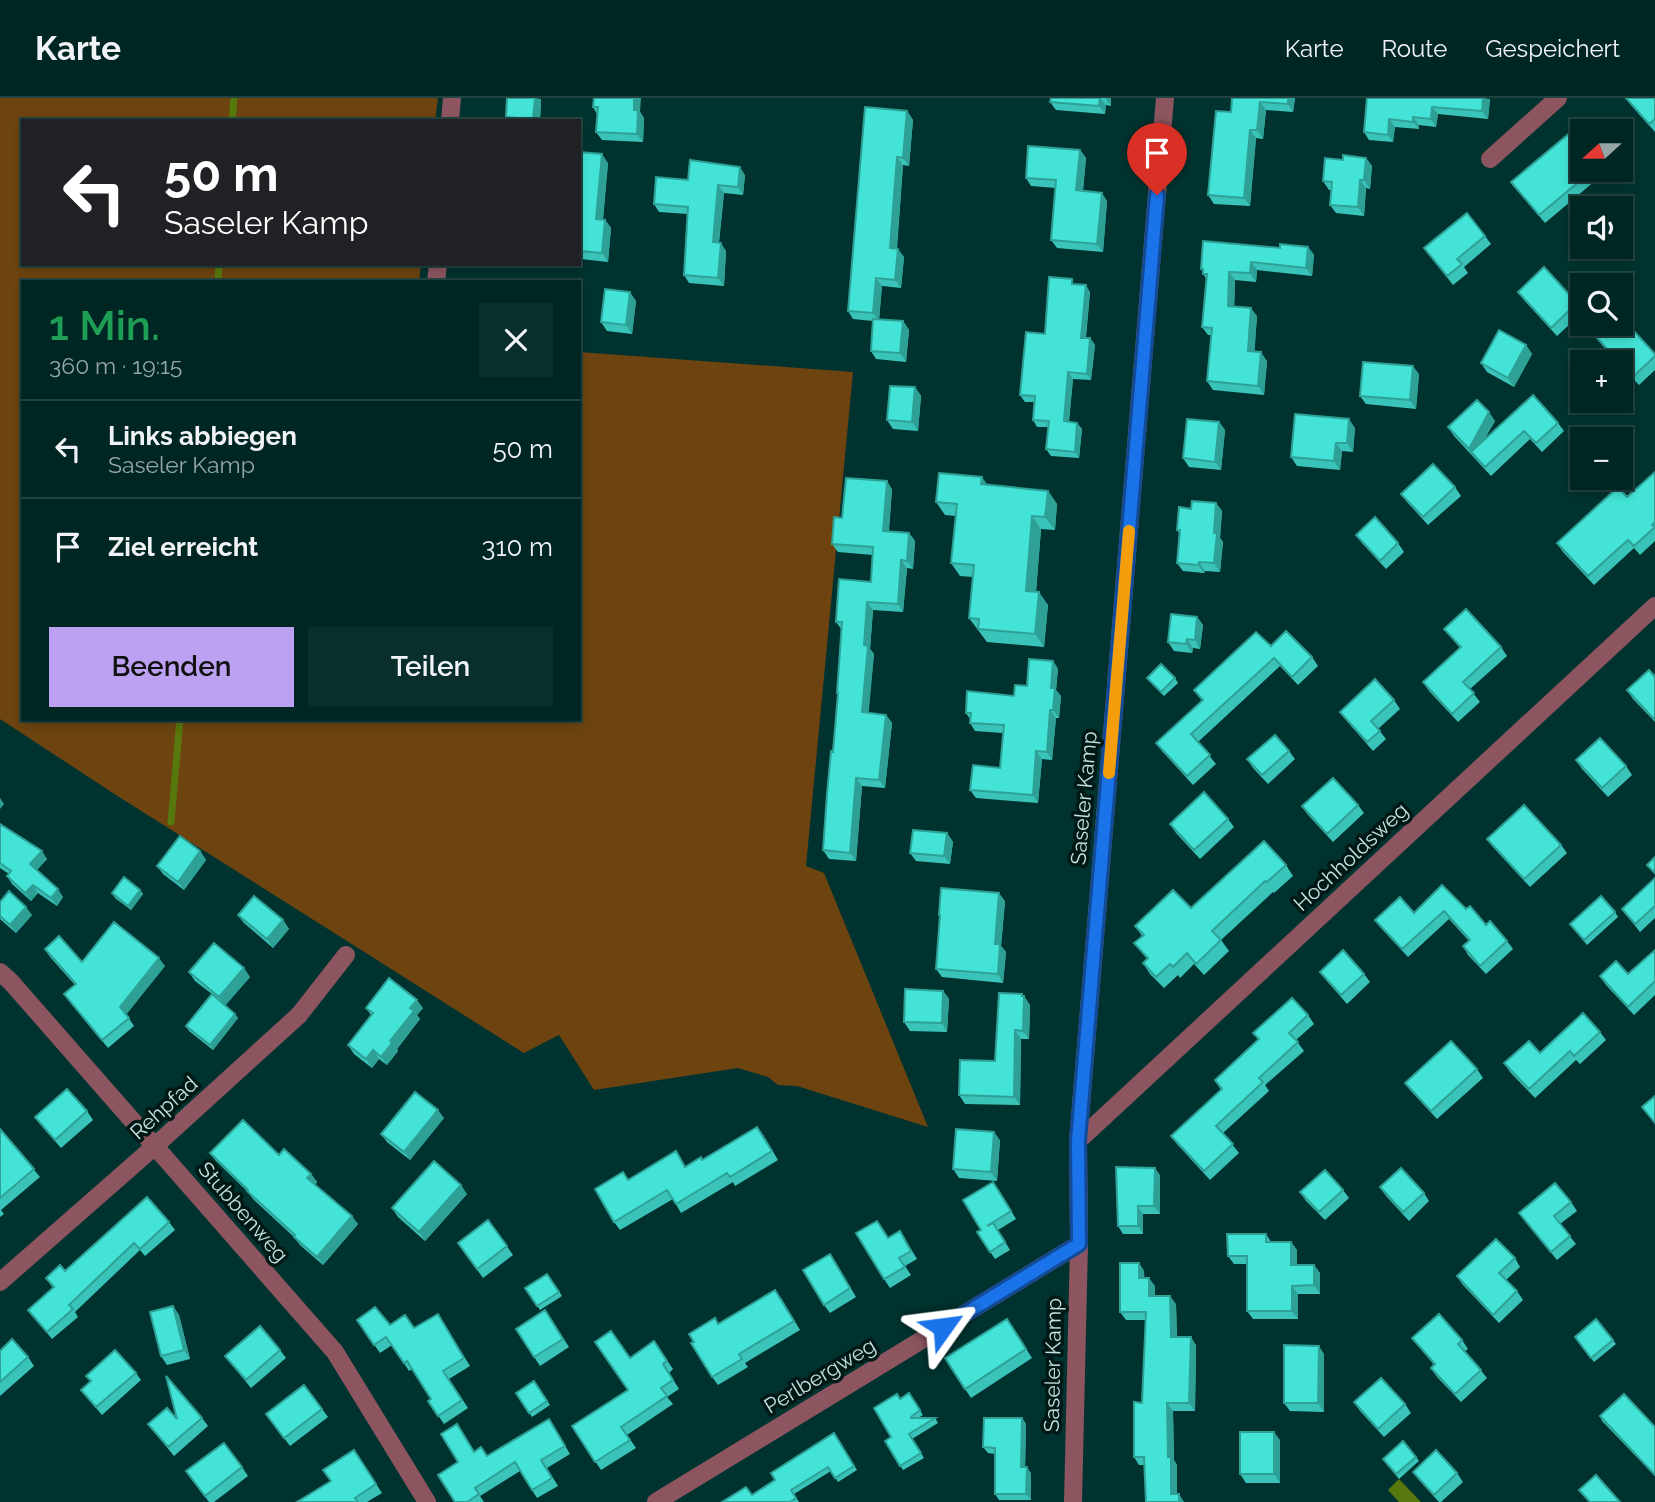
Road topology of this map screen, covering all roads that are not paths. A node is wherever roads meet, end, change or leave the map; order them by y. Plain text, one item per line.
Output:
1 (452, 98) edge
2 (1166, 98) edge
3 (1558, 98) edge
4 (450, 119) edge
5 (1490, 159) dead end
6 (1655, 606) edge
7 (346, 955) dead end
8 (0, 972) edge
9 (1078, 1141) junction
10 (155, 1146) junction
11 (1079, 1244) junction
12 (0, 1282) edge
13 (427, 1502) edge
14 (656, 1502) edge
15 (1073, 1502) edge

1 - 4 street
2 - 9 street, Saseler Kamp
3 - 5 street
6 - 9 street, Hochholdsweg
7 - 10 street, Rehpfad
8 - 10 street, Stubbenweg
9 - 11 street, Saseler Kamp
10 - 12 street, Rehpfad
10 - 13 street, Stubbenweg
11 - 14 street, Perlbergweg
11 - 15 street, Saseler Kamp

